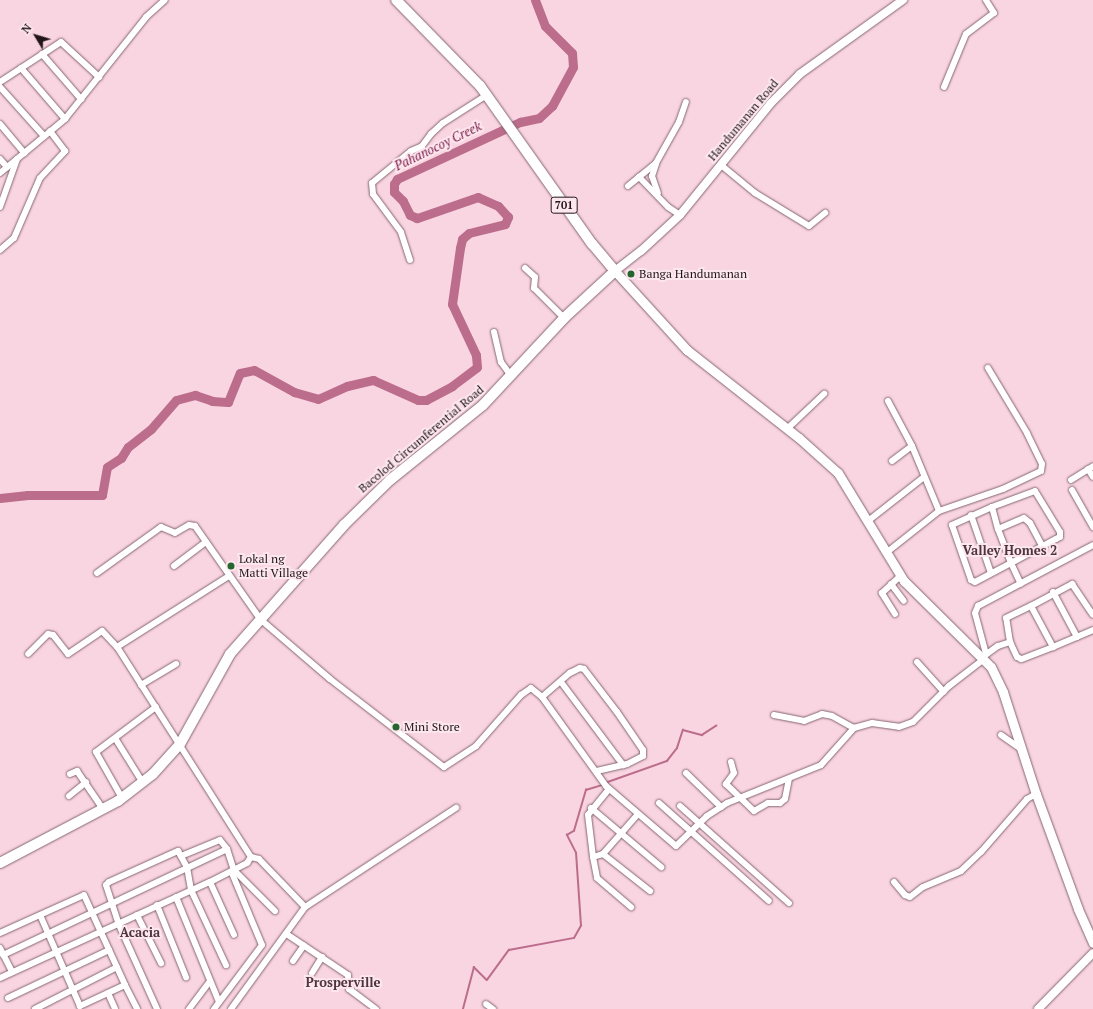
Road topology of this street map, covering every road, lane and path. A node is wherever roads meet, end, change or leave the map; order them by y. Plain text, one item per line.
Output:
1 (165, 0) edge
2 (396, 0) edge
3 (903, 0) edge
4 (986, 0) edge
5 (42, 54) junction
6 (21, 68) junction
7 (99, 77) junction
8 (0, 82) edge
9 (944, 86) dead end
10 (0, 87) edge
11 (486, 95) junction
12 (81, 99) junction
13 (686, 102) dead end
14 (65, 119) junction
15 (0, 124) edge
16 (50, 131) junction
17 (44, 136) junction
18 (24, 153) junction
19 (0, 159) edge
20 (17, 159) junction
21 (656, 163) junction
22 (721, 165) junction
23 (7, 167) junction
24 (0, 173) edge
25 (639, 177) junction
26 (628, 186) dead end
27 (660, 197) junction
28 (0, 207) edge
29 (825, 213) dead end
30 (680, 214) junction
31 (0, 250) edge
32 (410, 260) dead end
33 (525, 268) dead end
34 (615, 271) junction
35 (564, 318) junction
36 (494, 332) dead end
37 (988, 368) dead end
38 (511, 376) junction
39 (824, 394) dead end
40 (888, 401) dead end
41 (788, 428) junction
42 (912, 446) junction
43 (892, 461) dead end
44 (1091, 468) edge
45 (924, 477) junction
46 (1093, 477) edge
47 (1071, 480) dead end
48 (1072, 490) dead end
49 (992, 507) junction
50 (939, 511) junction
51 (971, 515) junction
52 (868, 521) junction
53 (1093, 527) edge
54 (998, 530) junction
55 (206, 542) junction
56 (1093, 545) edge
57 (1042, 546) junction
58 (886, 553) junction
59 (1011, 563) junction
60 (174, 566) dead end
61 (96, 573) dead end
62 (991, 573) junction
63 (229, 576) junction
64 (900, 576) junction
65 (891, 584) junction
66 (1021, 584) junction
67 (1053, 592) junction
68 (904, 601) dead end
69 (1031, 606) junction
70 (894, 614) dead end
71 (1093, 615) edge
72 (260, 619) junction
73 (1093, 630) edge
74 (1077, 637) junction
75 (1010, 642) junction
76 (117, 647) junction
77 (1053, 647) junction
78 (28, 654) dead end
79 (984, 657) junction
80 (917, 662) dead end
81 (176, 664) dead end
82 (561, 682) junction
83 (141, 685) junction
84 (944, 692) junction
85 (542, 697) junction
86 (156, 707) junction
87 (774, 715) dead end
88 (854, 728) junction
89 (1001, 735) dead end
90 (115, 738) junction
91 (180, 744) junction
92 (1022, 750) junction
93 (731, 762) dead end
94 (623, 766) junction
95 (597, 772) junction
96 (686, 773) dead end
97 (70, 774) dead end
98 (789, 779) junction
99 (86, 782) junction
100 (143, 783) junction
101 (608, 787) junction
102 (1036, 794) junction
103 (69, 796) dead end
104 (738, 797) junction
105 (122, 798) junction
106 (659, 803) dead end
107 (680, 806) dead end
108 (720, 807) junction
109 (456, 808) dead end
110 (591, 808) junction
111 (103, 809) junction
112 (638, 814) junction
113 (700, 823) junction
114 (622, 832) junction
115 (692, 832) junction
116 (227, 849) junction
117 (603, 854) junction
118 (182, 856) junction
119 (251, 857) junction
120 (593, 857) junction
121 (0, 863) edge
122 (187, 867) junction
123 (661, 867) dead end
124 (233, 870) junction
125 (210, 882) junction
126 (894, 882) dead end
127 (248, 885) junction
128 (191, 890) junction
129 (239, 890) junction
130 (650, 891) dead end
131 (176, 896) junction
132 (769, 901) dead end
133 (114, 903) junction
134 (789, 903) dead end
135 (157, 905) junction
136 (305, 907) junction
137 (631, 907) dead end
138 (275, 910) dead end
139 (92, 913) junction
140 (40, 915) junction
141 (137, 915) junction
142 (119, 925) junction
143 (101, 931) junction
144 (0, 933) edge
145 (46, 933) junction
146 (234, 935) dead end
147 (288, 935) junction
148 (1093, 943) edge
149 (304, 945) junction
150 (0, 948) edge
151 (109, 950) junction
152 (56, 952) junction
153 (1093, 953) edge
154 (3, 955) junction
155 (322, 957) junction
156 (293, 961) dead end
157 (161, 962) dead end
158 (226, 965) dead end
159 (117, 967) junction
160 (12, 972) junction
161 (64, 972) junction
162 (312, 973) dead end
163 (186, 977) dead end
164 (0, 978) edge
165 (210, 982) junction
166 (125, 985) junction
167 (73, 990) junction
168 (108, 994) junction
169 (8, 998) dead end
170 (219, 1002) junction
171 (486, 1004) dead end
172 (92, 1006) edge
173 (35, 1008) edge
174 (77, 1008) edge
175 (115, 1009) edge
176 (137, 1009) edge
177 (157, 1009) edge
178 (189, 1009) edge
179 (214, 1009) edge
180 (231, 1009) edge
181 (376, 1009) edge
182 (492, 1009) edge
183 (1038, 1009) edge

1 - 7 street
2 - 11 main road, 701
3 - 22 street, Handumanan Road
4 - 9 street
5 - 6 street
5 - 7 street
5 - 12 street
6 - 8 street
6 - 14 street
7 - 12 street
10 - 17 street
11 - 32 street
11 - 34 main road, 701
12 - 14 street
13 - 21 street
14 - 16 street
15 - 18 street
16 - 17 street
16 - 31 street
17 - 18 street
18 - 20 street
19 - 23 street
20 - 23 street
20 - 28 street
21 - 25 street
21 - 27 street
22 - 29 street
22 - 30 street, Handumanan Road
23 - 24 street
25 - 26 street
25 - 27 street
27 - 30 street
30 - 34 street, Handumanan Road
33 - 35 street
34 - 35 main road, Bacolod Circumferential Road
34 - 41 main road
35 - 38 main road, Bacolod Circumferential Road
36 - 38 street
37 - 50 street
38 - 72 main road, Bacolod Circumferential Road
39 - 41 street
40 - 42 street
41 - 52 main road
42 - 43 street
42 - 45 street
44 - 46 street
44 - 47 street
45 - 50 street
45 - 52 street
48 - 53 street
49 - 51 street
49 - 54 street
49 - 57 street
50 - 58 street
51 - 62 street
51 - 62 street
52 - 58 main road
54 - 57 street
54 - 59 street
55 - 60 street
55 - 61 street
55 - 63 street
56 - 66 street
57 - 59 street
58 - 64 main road
59 - 62 street
59 - 66 street
63 - 72 street
63 - 76 street
64 - 65 street
64 - 79 main road
65 - 68 street
65 - 70 street
66 - 79 street
67 - 69 street
67 - 71 street
67 - 74 street
69 - 75 street
69 - 77 street
72 - 85 street
72 - 91 main road, Bacolod Circumferential Road
73 - 74 street
74 - 77 street
75 - 77 street
75 - 79 street
76 - 78 street
76 - 83 street
79 - 84 street
79 - 92 main road
80 - 84 street
81 - 83 street
82 - 85 street
82 - 94 street
82 - 94 street
83 - 86 street
84 - 88 street
85 - 95 street
86 - 90 street
86 - 91 street
87 - 88 street
88 - 98 street
89 - 92 street
90 - 100 street
90 - 105 street
91 - 100 main road, Bacolod Circumferential Road
91 - 119 street
92 - 102 main road
93 - 104 street
94 - 95 street
95 - 101 street
96 - 108 street
97 - 99 street
98 - 104 street
98 - 104 street
99 - 103 street
99 - 111 street
100 - 105 main road, Bacolod Circumferential Road
101 - 110 street
101 - 112 street
102 - 126 street
102 - 148 main road
104 - 108 street
105 - 111 main road, Bacolod Circumferential Road
106 - 115 street
107 - 113 street
108 - 113 street
109 - 136 street
110 - 114 street
110 - 120 street
111 - 121 main road, Bacolod Circumferential Road
112 - 114 street
112 - 115 street
113 - 115 street
113 - 134 street
114 - 117 street
114 - 123 street
115 - 132 street
116 - 118 street
116 - 122 street
116 - 124 street
117 - 120 street
117 - 130 street
118 - 122 street
118 - 133 street
119 - 124 street
119 - 136 street
120 - 137 street
122 - 128 street
122 - 133 street
124 - 125 street
124 - 127 street
124 - 129 street
125 - 128 street
125 - 146 street
127 - 129 street
127 - 138 street
128 - 131 street
128 - 158 street
129 - 170 street
131 - 135 street
131 - 165 street
133 - 139 street
133 - 142 street
135 - 141 street
135 - 163 street
136 - 147 street
139 - 140 street
139 - 143 street
139 - 145 street
140 - 144 street
140 - 145 street
141 - 142 street
141 - 157 street
142 - 143 street
142 - 177 street
143 - 151 street
143 - 152 street
145 - 152 street
145 - 154 street
147 - 149 street
147 - 180 street
149 - 155 street
149 - 156 street
150 - 154 street
151 - 159 street
151 - 161 street
152 - 160 street
152 - 161 street
153 - 183 street
154 - 160 street
155 - 162 street
155 - 181 street
159 - 166 street
159 - 167 street
160 - 164 street
161 - 167 street
161 - 169 street
165 - 170 street
165 - 178 street
166 - 168 street
166 - 176 street
167 - 173 street
167 - 174 street
168 - 172 street
168 - 175 street
170 - 179 street
171 - 182 street
172 - 174 street

